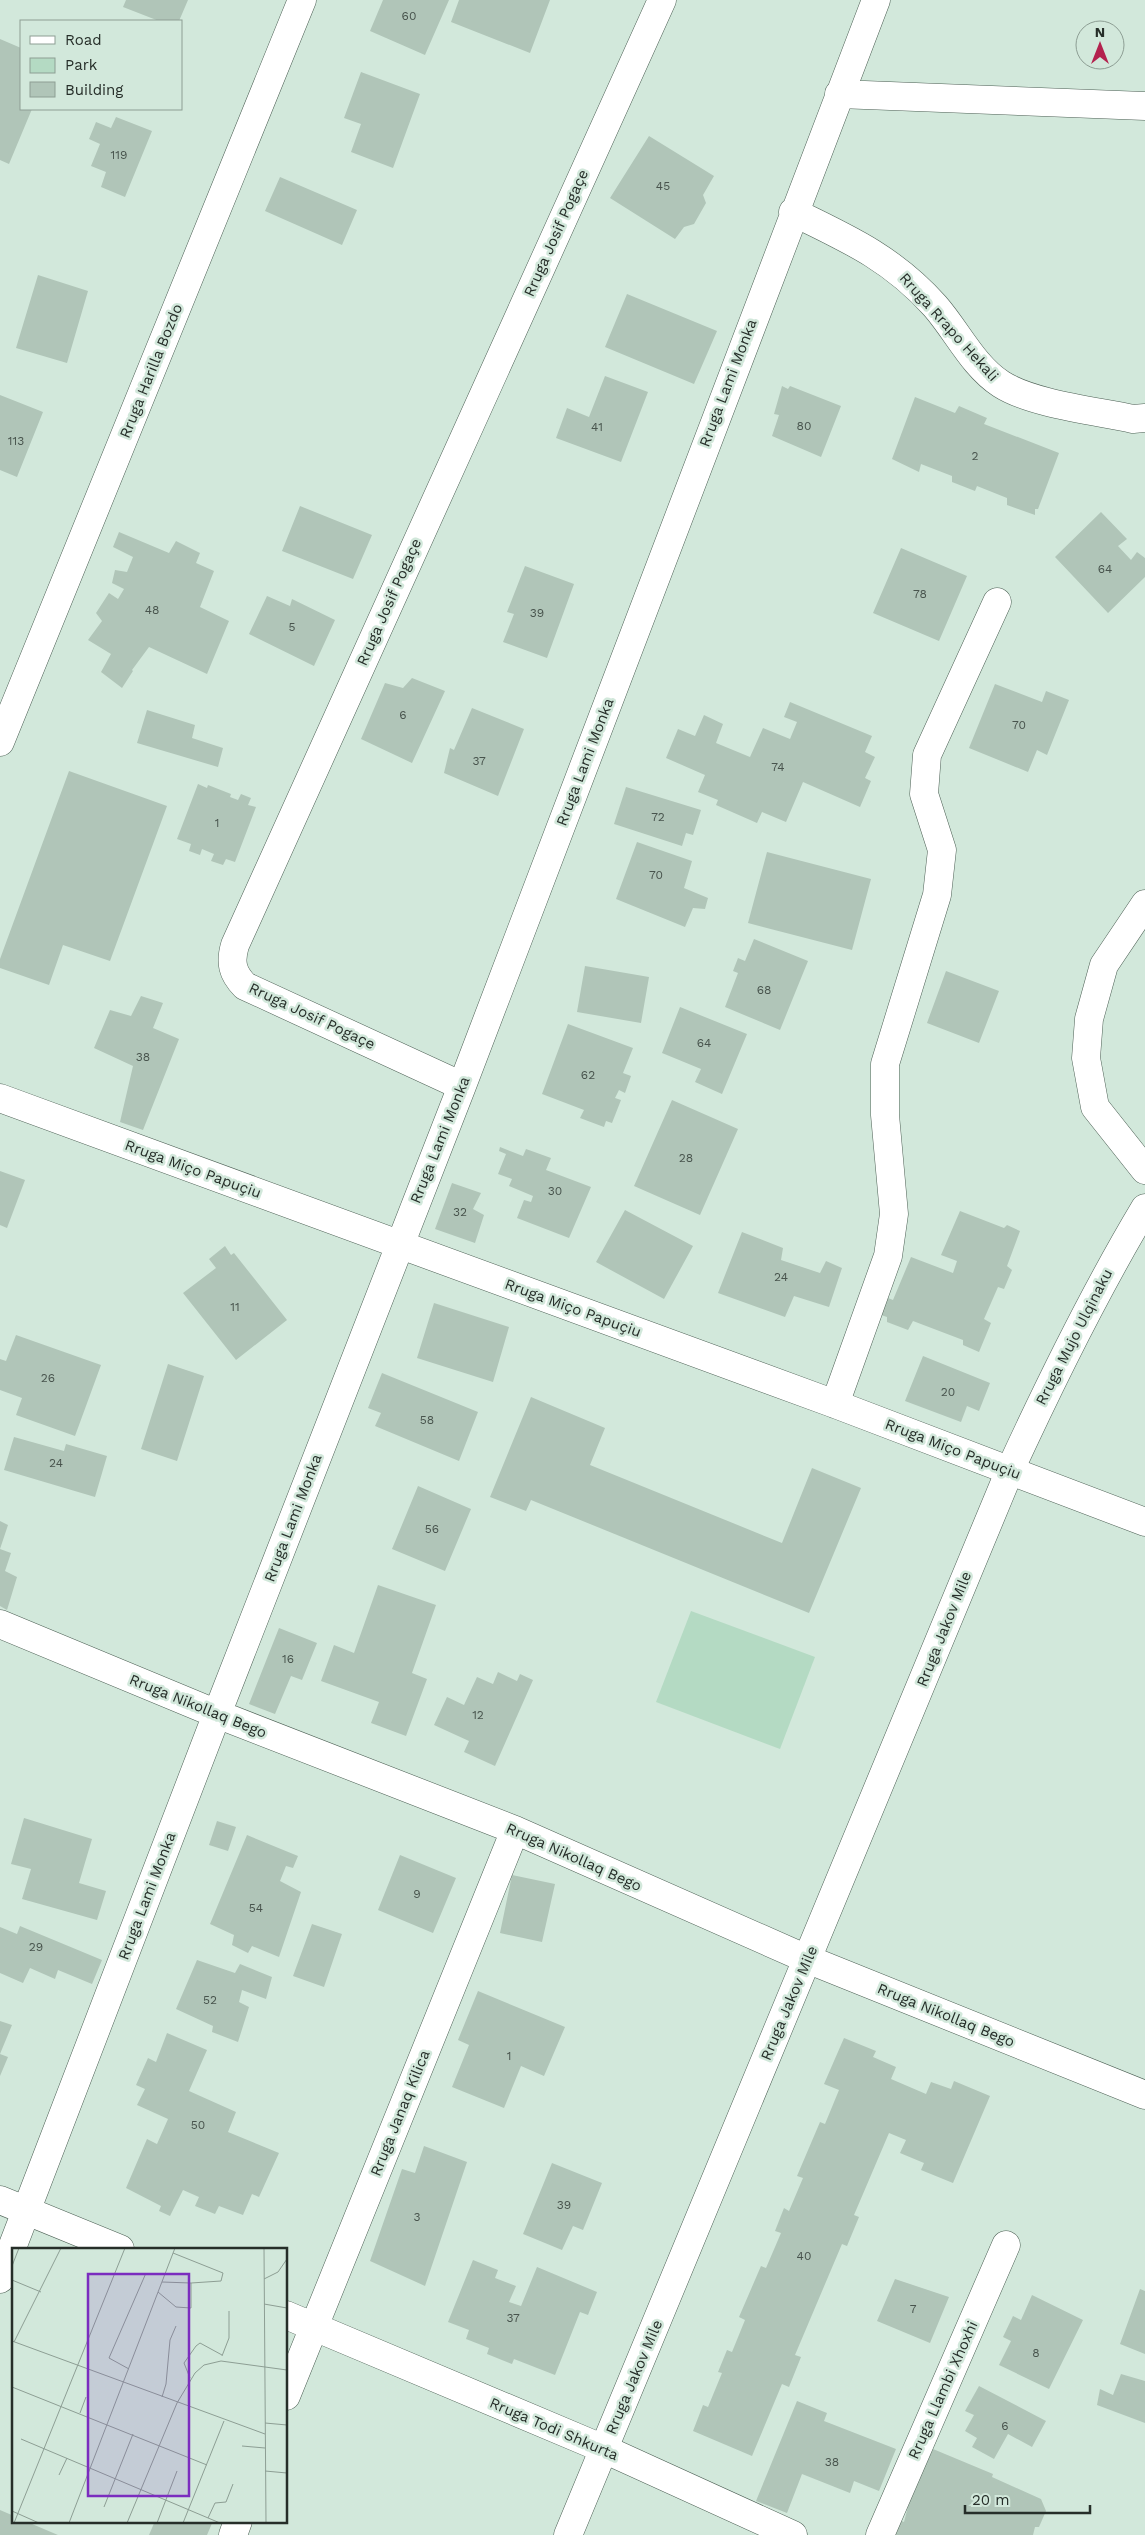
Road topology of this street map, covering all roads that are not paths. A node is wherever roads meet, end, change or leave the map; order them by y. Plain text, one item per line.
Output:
1 (302, 0) edge
2 (662, 0) edge
3 (876, 0) edge
4 (840, 94) junction
5 (1145, 106) edge
6 (793, 212) junction
7 (1145, 418) edge
8 (997, 602) dead end
9 (0, 742) edge
10 (1145, 904) edge
11 (462, 1086) junction
12 (0, 1098) edge
13 (1145, 1170) edge
14 (1145, 1208) edge
15 (399, 1245) junction
16 (835, 1404) junction
17 (1010, 1470) junction
18 (1145, 1522) edge
19 (0, 1624) edge
20 (217, 1714) junction
21 (515, 1830) junction
22 (807, 1959) junction
23 (1145, 2095) edge
24 (0, 2200) edge
25 (26, 2211) junction
26 (1006, 2245) dead end
27 (118, 2248) edge
28 (0, 2279) edge
29 (288, 2316) edge
30 (313, 2326) junction
31 (288, 2391) edge
32 (604, 2449) junction
33 (238, 2522) edge
34 (233, 2535) edge
35 (568, 2535) edge
36 (793, 2535) edge
37 (880, 2535) edge

1 - 9 street, Rruga Harilla Bozdo
2 - 11 street, Rruga Josif Pogaçe
3 - 4 street, Rruga Lami Monka
4 - 5 street
4 - 6 street, Rruga Lami Monka
6 - 7 street, Rruga Rrapo Hekali
6 - 11 street, Rruga Lami Monka
8 - 16 street
10 - 13 street
11 - 15 street, Rruga Lami Monka
12 - 15 street, Rruga Miço Papuçiu
14 - 17 street, Rruga Mujo Ulqinaku
15 - 16 street, Rruga Miço Papuçiu
15 - 20 street, Rruga Lami Monka
16 - 17 street, Rruga Miço Papuçiu
17 - 18 street, Rruga Miço Papuçiu
17 - 22 street, Rruga Jakov Mile
19 - 20 street, Rruga Nikollaq Bego
20 - 21 street, Rruga Nikollaq Bego
20 - 25 street, Rruga Lami Monka
21 - 22 street, Rruga Nikollaq Bego
21 - 30 street, Rruga Janaq Kilica
22 - 23 street, Rruga Nikollaq Bego
22 - 32 street, Rruga Jakov Mile
24 - 25 street
25 - 27 street
25 - 28 street, Rruga Lami Monka
26 - 37 street, Rruga Llambi Xhoxhi
29 - 30 street, Rruga Todi Shkurta
30 - 31 street, Rruga Janaq Kilica
30 - 32 street, Rruga Todi Shkurta
32 - 35 street, Rruga Jakov Mile
32 - 36 street, Rruga Todi Shkurta
33 - 34 street

